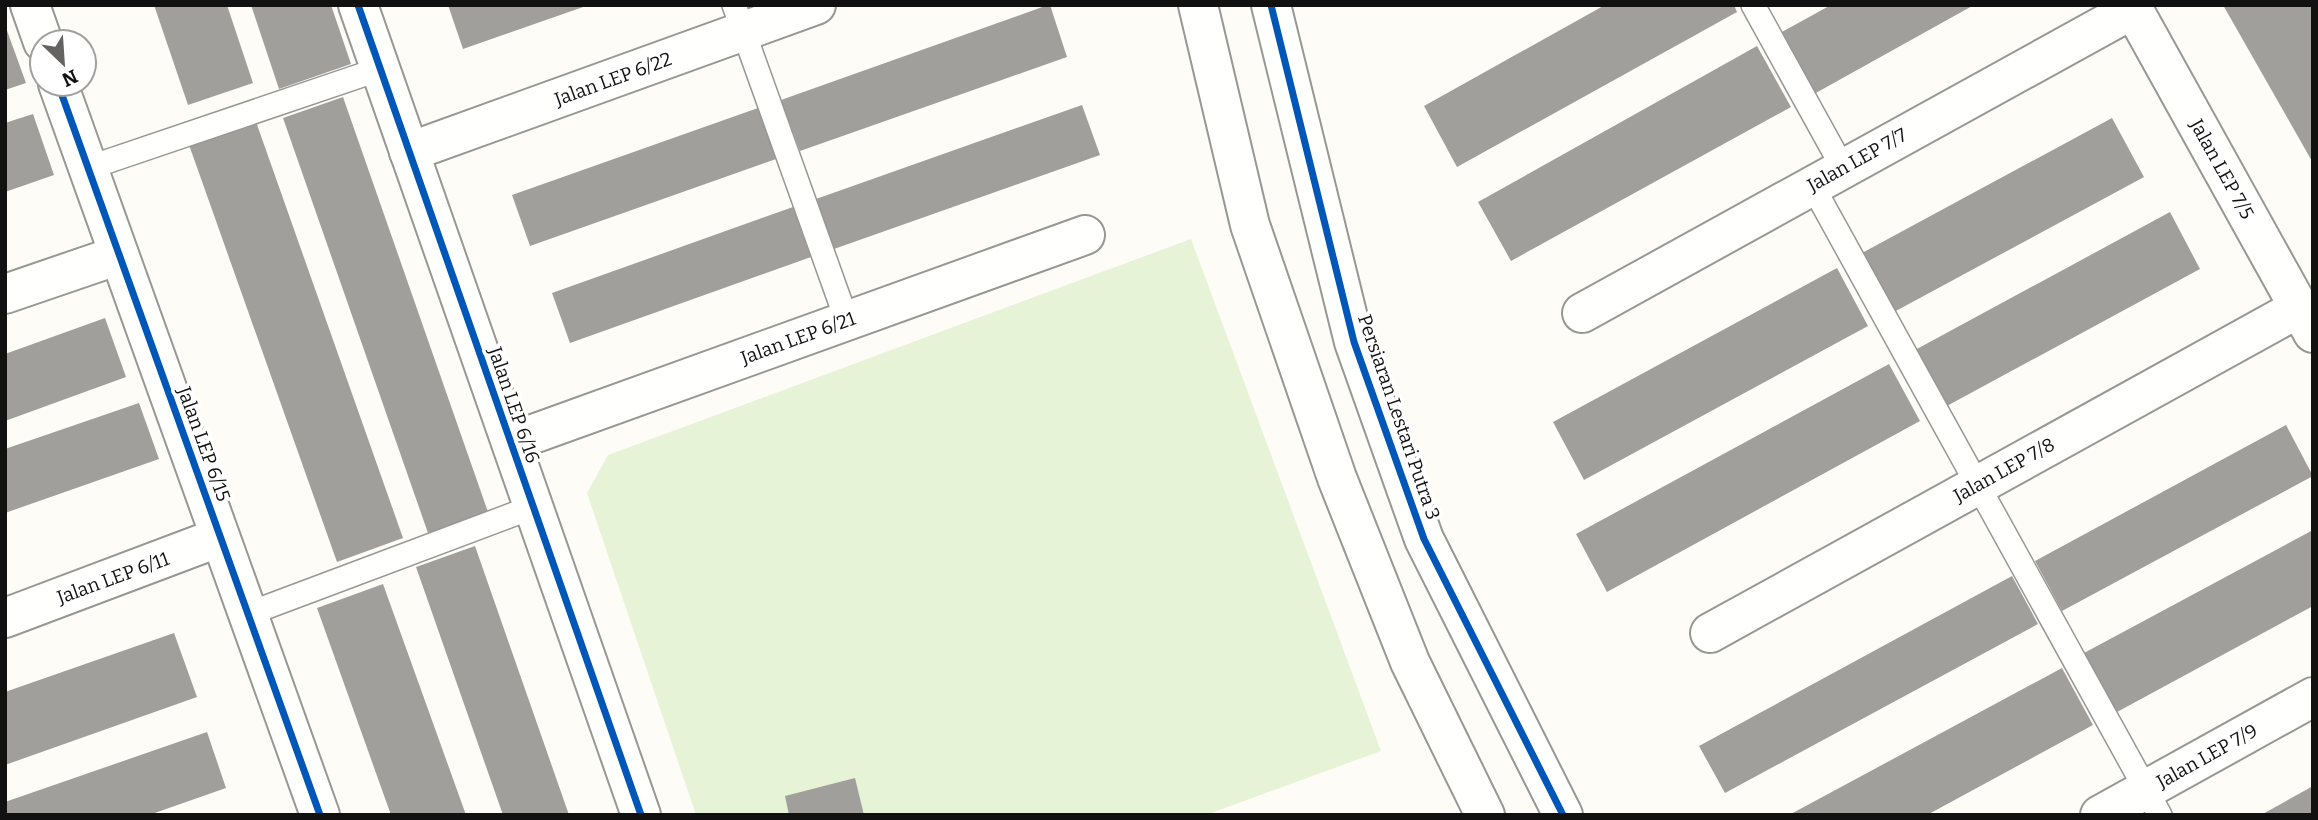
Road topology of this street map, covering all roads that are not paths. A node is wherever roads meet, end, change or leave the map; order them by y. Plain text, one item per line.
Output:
1 (30, 5) edge
2 (358, 5) edge
3 (816, 5) edge
4 (1198, 5) edge
5 (1271, 5) edge
6 (1754, 5) edge
7 (2132, 7) edge
8 (739, 18) edge
9 (38, 28) edge
10 (380, 69) junction
11 (63, 98) edge
12 (409, 152) junction
13 (88, 168) junction
14 (1828, 176) junction
15 (1086, 235) dead end
16 (119, 255) junction
17 (5, 294) edge
18 (1582, 313) dead end
19 (847, 321) junction
20 (2306, 321) edge
21 (510, 442) junction
22 (1978, 485) junction
23 (533, 507) junction
24 (220, 537) junction
25 (248, 614) junction
26 (5, 618) edge
27 (1710, 633) dead end
28 (2313, 697) edge
29 (2153, 802) edge
30 (320, 815) edge
31 (641, 815) edge
32 (1485, 815) edge
33 (1563, 815) edge
34 (2100, 815) edge

1 - 9 street
2 - 10 street, Jalan LEP 6/16
3 - 8 street, Jalan LEP 6/22
4 - 32 street
5 - 33 street, Persiaran Lestari Putra 3
6 - 14 lane
7 - 14 street, Jalan LEP 7/7
7 - 20 street, Jalan LEP 7/5
8 - 12 street, Jalan LEP 6/22
8 - 19 lane
10 - 12 street, Jalan LEP 6/16
10 - 13 lane
11 - 13 street, Jalan LEP 6/15
12 - 21 street, Jalan LEP 6/16
13 - 16 street, Jalan LEP 6/15
14 - 18 street, Jalan LEP 7/7
14 - 22 lane
15 - 19 street, Jalan LEP 6/21
16 - 17 street
16 - 24 street, Jalan LEP 6/15
19 - 21 street, Jalan LEP 6/21
20 - 22 street, Jalan LEP 7/8
21 - 23 street, Jalan LEP 6/16
22 - 27 street, Jalan LEP 7/8
22 - 29 lane
23 - 25 lane
23 - 31 street, Jalan LEP 6/16
24 - 25 street, Jalan LEP 6/15
24 - 26 street, Jalan LEP 6/11
25 - 30 street, Jalan LEP 6/15
28 - 29 street, Jalan LEP 7/9
29 - 34 street, Jalan LEP 7/9

